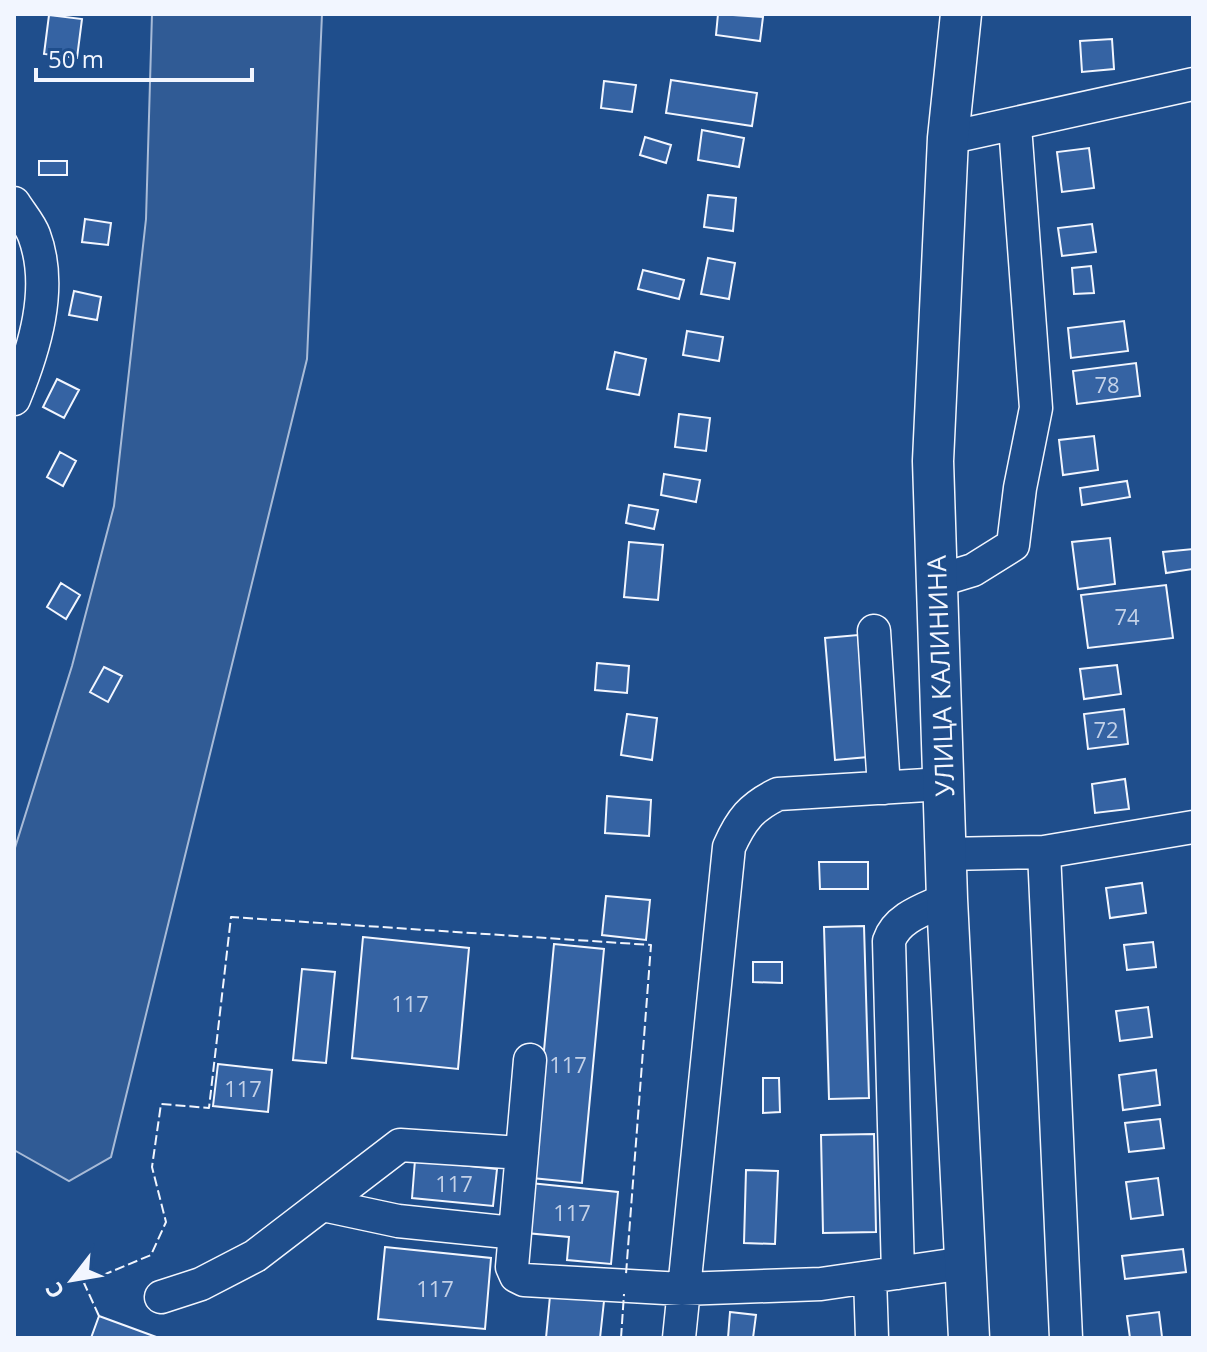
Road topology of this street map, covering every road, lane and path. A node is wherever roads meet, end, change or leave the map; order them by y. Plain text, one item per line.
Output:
1 (961, 14) edge
2 (1193, 84) edge
3 (1015, 126) junction
4 (948, 138) junction
5 (14, 203) edge
6 (14, 399) edge
7 (937, 581) junction
8 (874, 631) dead end
9 (943, 784) junction
10 (884, 788) junction
11 (1193, 827) edge
12 (1044, 852) junction
13 (945, 854) junction
14 (947, 899) junction
15 (530, 1060) dead end
16 (522, 1153) junction
17 (323, 1205) junction
18 (515, 1233) junction
19 (965, 1263) junction
20 (884, 1275) junction
21 (682, 1289) junction
22 (161, 1297) dead end
23 (679, 1338) edge
24 (872, 1338) edge
25 (969, 1338) edge
26 (1066, 1338) edge

1 - 4 main road, УЛИЦА КАЛИНИНА
2 - 3 street
3 - 4 street
3 - 7 street
4 - 7 main road, УЛИЦА КАЛИНИНА
5 - 6 street
7 - 9 main road, УЛИЦА КАЛИНИНА
8 - 10 street
9 - 10 street
9 - 13 main road, УЛИЦА КАЛИНИНА
10 - 21 street
11 - 12 street
12 - 13 street
12 - 26 street
13 - 14 main road, УЛИЦА КАЛИНИНА
14 - 19 main road, УЛИЦА КАЛИНИНА
14 - 20 street
15 - 16 street
16 - 17 street
16 - 18 street
17 - 18 street
17 - 22 street
18 - 21 street
19 - 20 street
19 - 25 main road, УЛИЦА КАЛИНИНА
20 - 21 street
20 - 24 street
21 - 23 street

